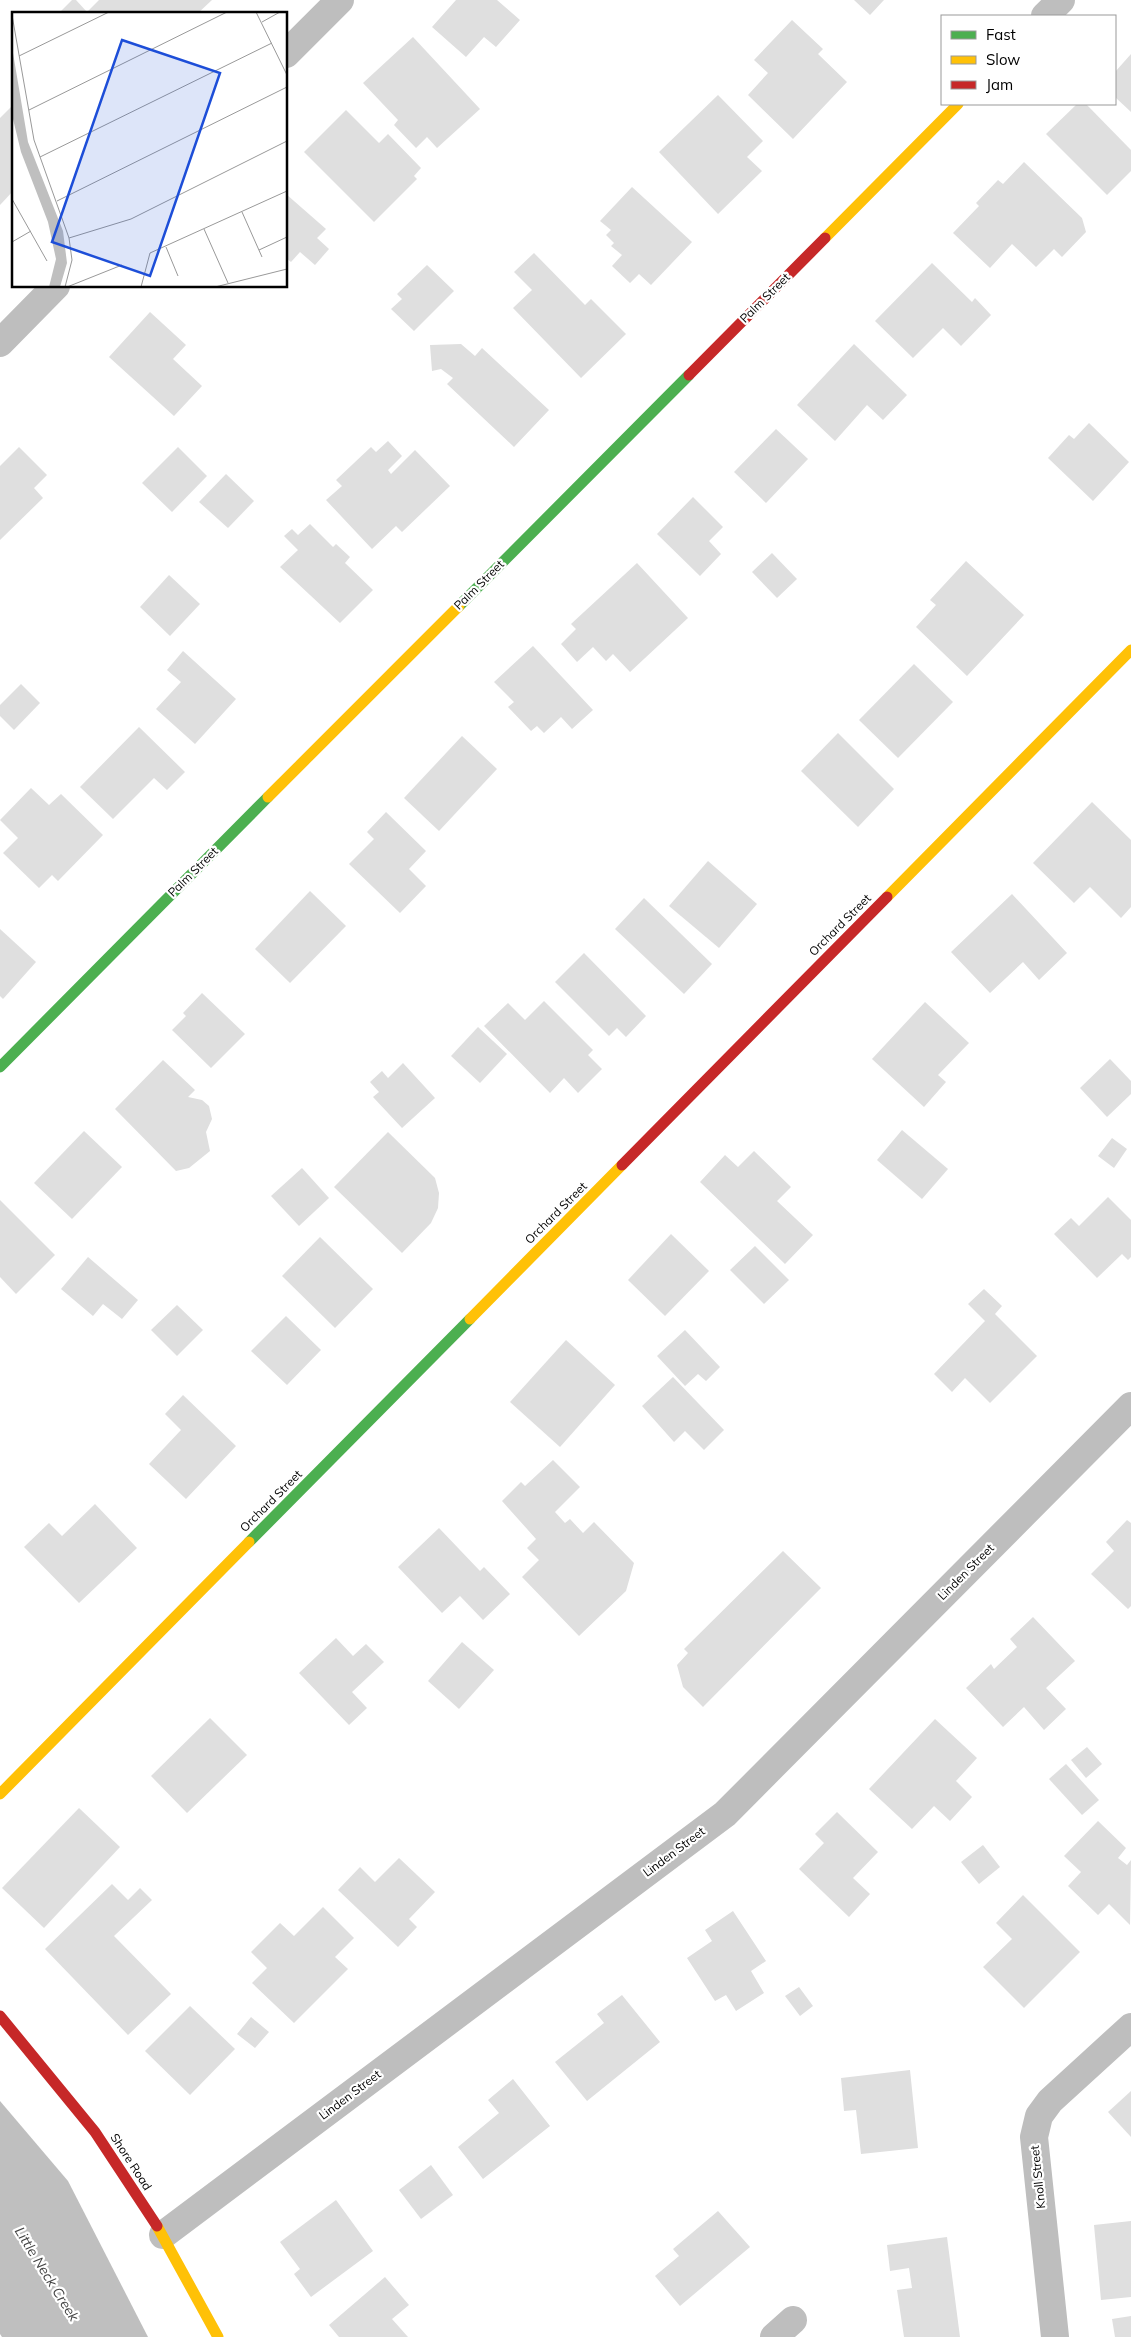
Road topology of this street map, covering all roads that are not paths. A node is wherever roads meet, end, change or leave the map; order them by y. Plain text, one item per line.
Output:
1 (340, 0) edge
2 (1061, 0) edge
3 (1046, 15) edge
4 (288, 52) edge
5 (957, 105) edge
6 (54, 288) edge
7 (0, 343) edge
8 (1131, 650) edge
9 (0, 1067) edge
10 (1131, 1406) edge
11 (0, 1794) edge
12 (0, 2016) edge
13 (1131, 2027) edge
14 (162, 2235) junction
15 (218, 2337) edge
16 (1056, 2337) edge

1 - 4 street
2 - 3 street
5 - 9 street, Palm Street
6 - 7 street
8 - 11 street, Orchard Street
10 - 14 street, Linden Street
12 - 14 street, Shore Road
13 - 16 street, Knoll Street
14 - 15 street, Shore Road

